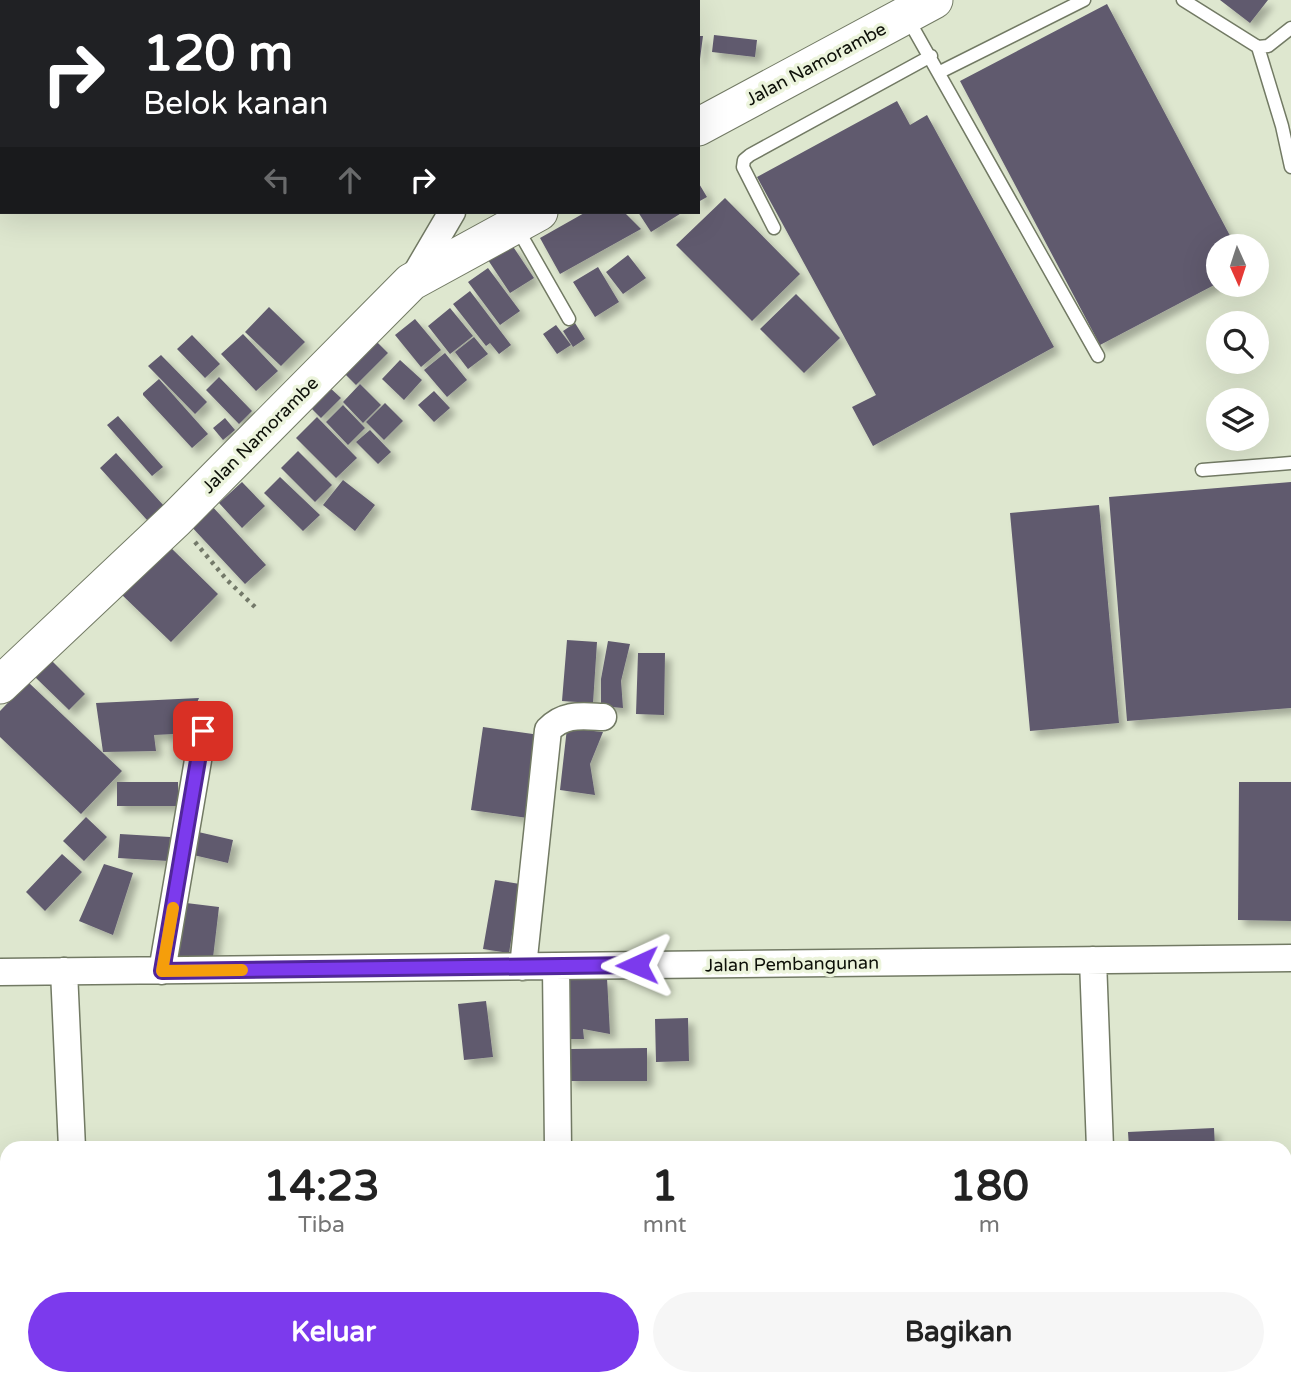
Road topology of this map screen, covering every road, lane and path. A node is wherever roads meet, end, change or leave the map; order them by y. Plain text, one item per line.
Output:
1 (1084, 0) edge
2 (1183, 0) edge
3 (920, 8) edge
4 (1291, 28) edge
5 (1258, 47) junction
6 (931, 56) junction
7 (940, 72) junction
8 (700, 126) edge
9 (1291, 167) edge
10 (451, 214) edge
11 (527, 218) edge
12 (774, 228) dead end
13 (411, 282) junction
14 (569, 319) dead end
15 (1098, 356) dead end
16 (1291, 463) edge
17 (1202, 470) dead end
18 (176, 519) junction
19 (256, 608) dead end
20 (0, 685) edge
21 (603, 717) dead end
22 (203, 731) dead end
23 (1291, 958) edge
24 (1093, 960) junction
25 (523, 967) junction
26 (556, 967) junction
27 (64, 971) junction
28 (162, 971) junction
29 (0, 972) edge
30 (72, 1141) edge
31 (558, 1141) edge
32 (1100, 1141) edge

1 - 7 lane
2 - 5 lane
3 - 6 lane
3 - 8 main road, Jalan Namorambe
4 - 5 lane
5 - 9 lane
6 - 7 lane
6 - 12 lane
7 - 15 lane
10 - 13 street
11 - 13 main road, Jalan Namorambe
11 - 14 lane
13 - 18 main road, Jalan Namorambe
16 - 17 lane
18 - 19 path
18 - 20 main road, Jalan Namorambe
21 - 25 street
22 - 28 street
23 - 24 street, Jalan Pembangunan
24 - 26 street, Jalan Pembangunan
24 - 32 street
25 - 26 street, Jalan Pembangunan
25 - 28 street, Jalan Pembangunan
26 - 31 street
27 - 28 street, Jalan Pembangunan
27 - 29 street, Jalan Pembangunan
27 - 30 street

